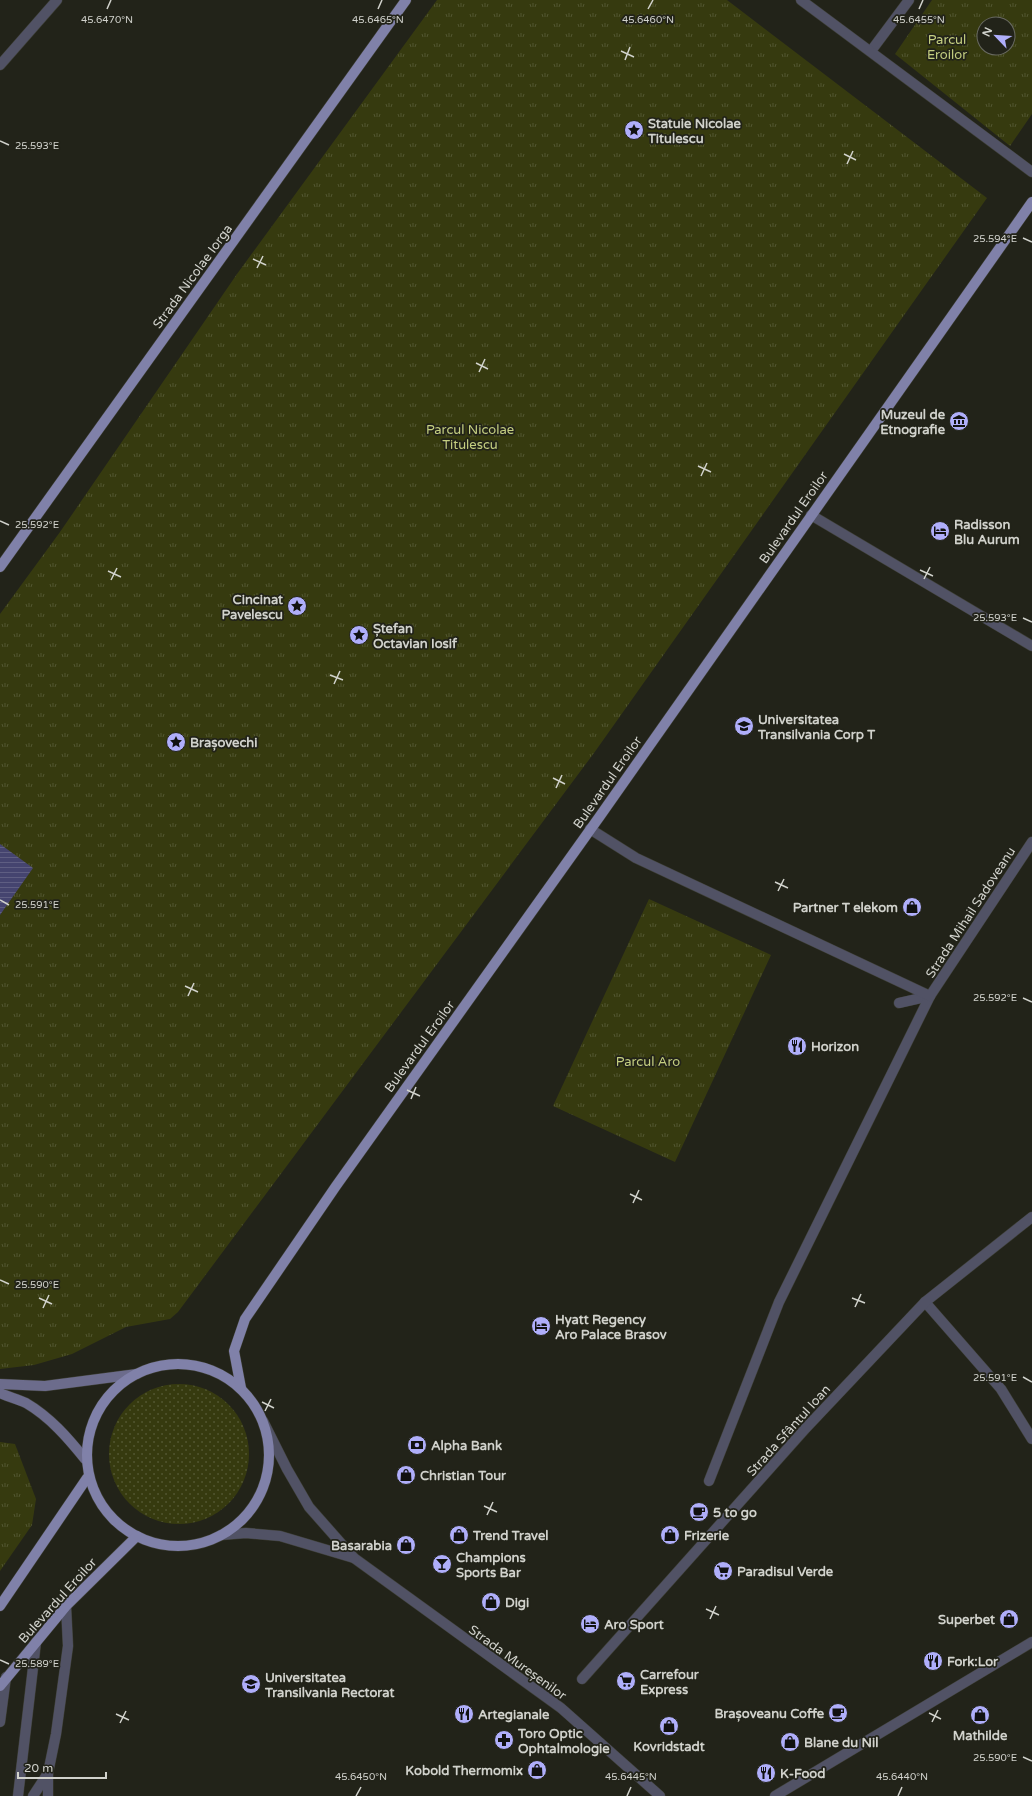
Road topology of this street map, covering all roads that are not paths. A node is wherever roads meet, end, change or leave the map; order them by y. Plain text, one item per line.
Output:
1 (57, 0) edge
2 (406, 0) edge
3 (801, 0) edge
4 (910, 0) edge
5 (871, 51) junction
6 (0, 65) edge
7 (1032, 172) edge
8 (1032, 202) edge
9 (811, 515) junction
10 (0, 567) edge
11 (1032, 646) edge
12 (590, 829) junction
13 (1032, 842) edge
14 (930, 996) junction
15 (899, 1003) dead end
16 (1032, 1217) edge
17 (925, 1302) junction
18 (136, 1374) junction
19 (0, 1384) edge
20 (241, 1388) junction
21 (0, 1394) edge
22 (263, 1421) junction
23 (1032, 1439) edge
24 (85, 1459) junction
25 (87, 1478) junction
26 (709, 1480) dead end
27 (221, 1535) junction
28 (137, 1536) junction
29 (354, 1558) junction
30 (0, 1606) edge
31 (66, 1606) junction
32 (36, 1642) junction
33 (1032, 1642) edge
34 (6, 1677) junction
35 (582, 1679) dead end
36 (0, 1686) edge
37 (0, 1722) edge
38 (48, 1773) junction
39 (18, 1796) edge
40 (33, 1796) edge
41 (48, 1796) edge
42 (660, 1796) edge
43 (775, 1796) edge

1 - 6 street
2 - 10 main road, Strada Nicolae Iorga
3 - 5 street
4 - 5 street
5 - 7 street
8 - 9 main road, Bulevardul Eroilor
9 - 11 street
9 - 12 main road, Bulevardul Eroilor
12 - 14 street
12 - 20 main road, Bulevardul Eroilor
13 - 14 street, Strada Mihail Sadoveanu
14 - 15 street
14 - 26 street, Strada Mihail Sadoveanu
16 - 17 street, Strada Sfântul Ioan
17 - 23 street
17 - 35 street, Strada Sfântul Ioan
18 - 19 main road
18 - 20 main road
18 - 24 main road
20 - 22 main road
21 - 24 main road
22 - 27 main road
22 - 29 street, Strada Mureșenilor
24 - 25 main road
25 - 28 main road
25 - 30 main road
27 - 28 main road
27 - 29 street, Strada Mureșenilor
28 - 31 main road, Bulevardul Eroilor
29 - 42 street, Strada Mureșenilor
31 - 32 main road, Bulevardul Eroilor
31 - 38 street
32 - 34 main road, Bulevardul Eroilor
32 - 39 street
33 - 43 street
34 - 36 main road, Bulevardul Eroilor
34 - 37 street
38 - 40 street
38 - 41 street

